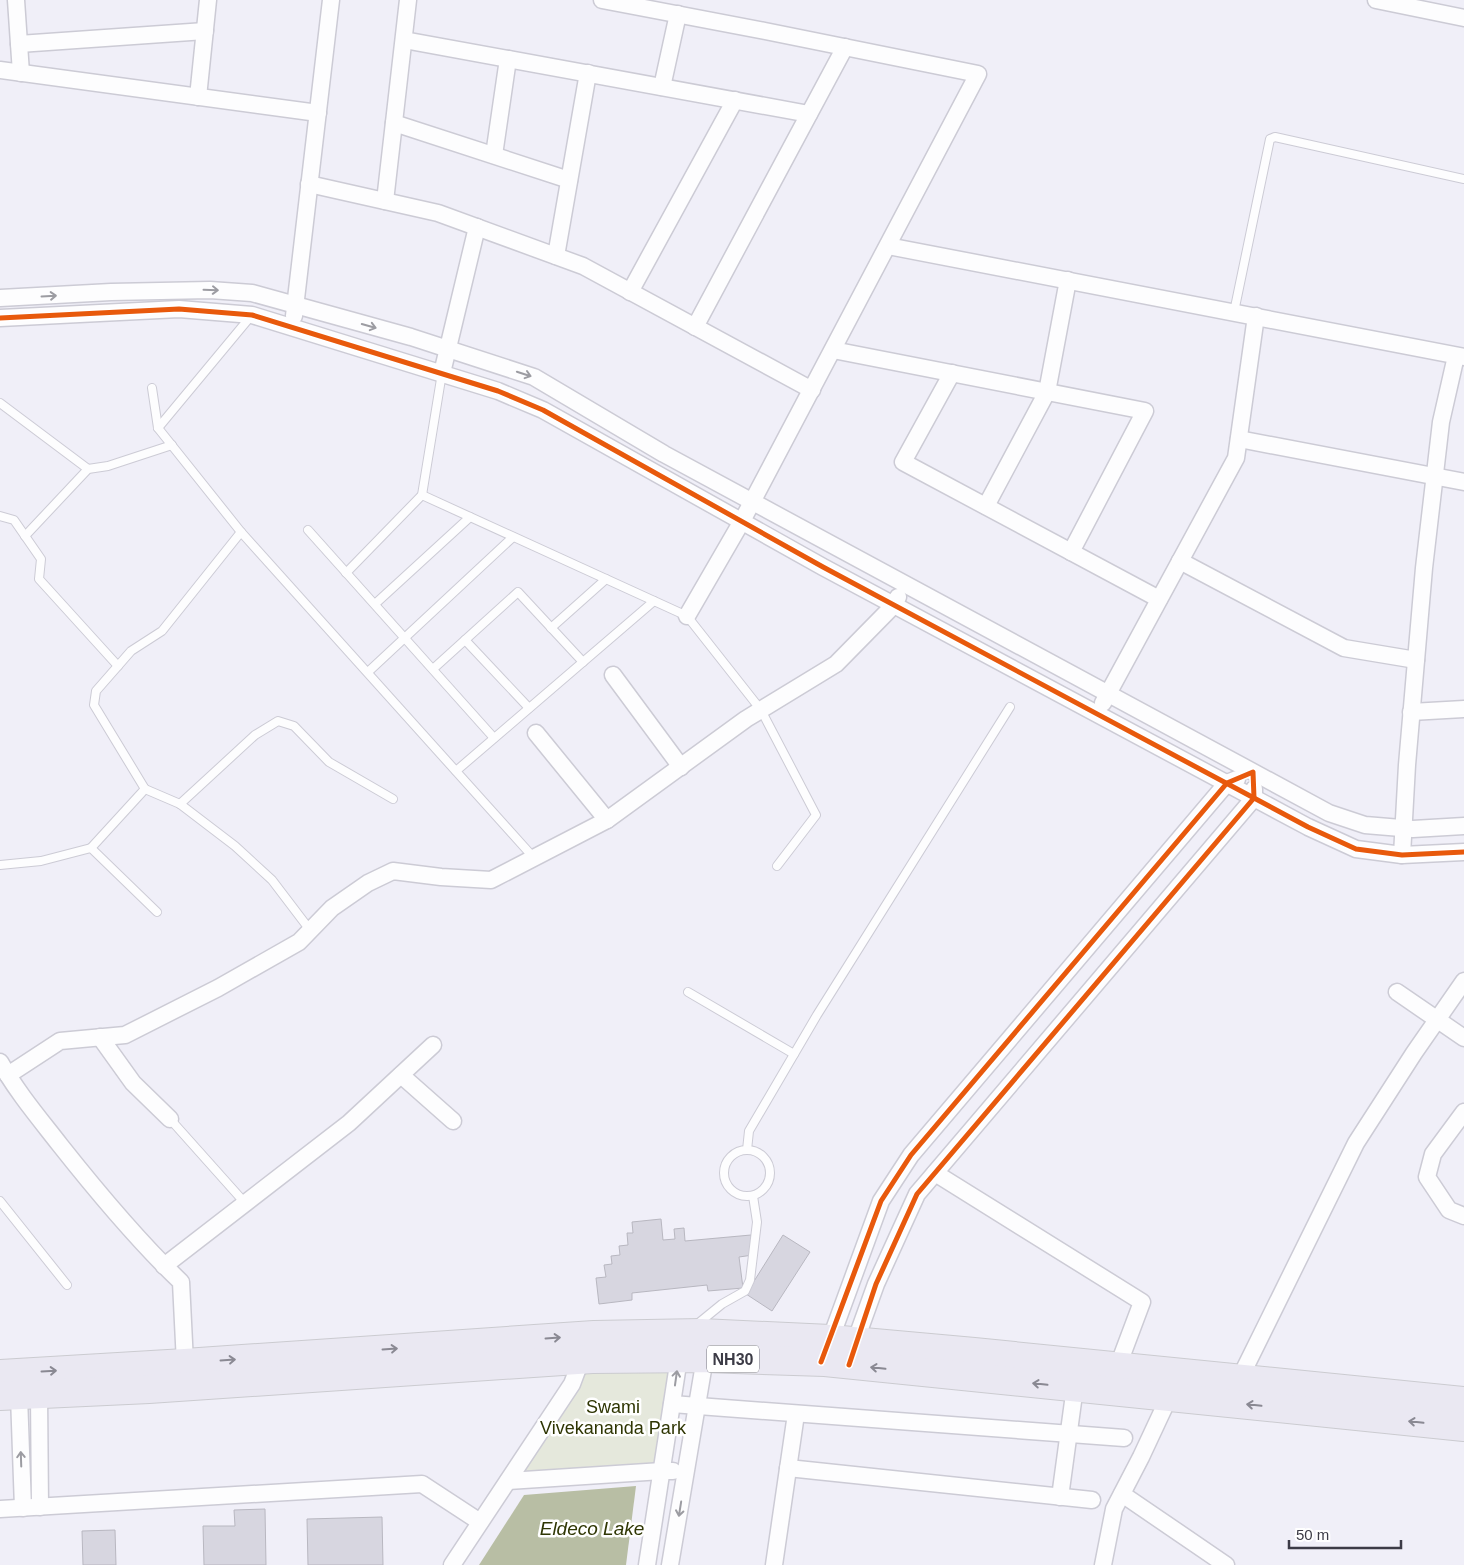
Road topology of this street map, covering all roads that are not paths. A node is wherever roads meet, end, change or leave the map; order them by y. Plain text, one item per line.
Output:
1 (16, 0) edge
2 (208, 0) edge
3 (331, 0) edge
4 (408, 0) edge
5 (602, 0) edge
6 (1376, 0) edge
7 (678, 14) junction
8 (1464, 18) edge
9 (205, 31) junction
10 (404, 40) junction
11 (19, 44) junction
12 (845, 47) junction
13 (508, 59) junction
14 (0, 70) edge
15 (22, 73) junction
16 (588, 73) junction
17 (662, 87) junction
18 (198, 97) junction
19 (735, 100) junction
20 (318, 113) junction
21 (809, 114) junction
22 (394, 122) junction
23 (494, 156) junction
24 (1464, 179) edge
25 (569, 180) junction
26 (310, 184) junction
27 (385, 201) junction
28 (477, 227) junction
29 (888, 246) junction
30 (556, 256) junction
31 (1068, 280) junction
32 (630, 292) junction
33 (0, 298) edge
34 (296, 305) junction
35 (1234, 312) junction
36 (252, 315) junction
37 (1256, 316) junction
38 (0, 318) edge
39 (695, 327) junction
40 (293, 328) junction
41 (448, 349) junction
42 (833, 350) junction
43 (1460, 356) edge
44 (952, 373) junction
45 (442, 374) junction
46 (152, 388) dead end
47 (812, 390) junction
48 (1047, 392) junction
49 (0, 403) edge
50 (158, 428) junction
51 (1239, 439) junction
52 (172, 445) junction
53 (88, 469) junction
54 (1435, 476) junction
55 (1464, 482) edge
56 (422, 495) junction
57 (752, 502) junction
58 (986, 506) junction
59 (0, 516) edge
60 (470, 517) junction
61 (742, 522) junction
62 (308, 530) dead end
63 (241, 532) junction
64 (25, 536) junction
65 (513, 536) junction
66 (1071, 552) junction
67 (1180, 561) junction
68 (346, 572) junction
69 (606, 579) junction
70 (906, 584) junction
71 (1160, 599) junction
72 (654, 601) junction
73 (375, 604) junction
74 (894, 605) junction
75 (687, 616) junction
76 (551, 628) junction
77 (404, 637) junction
78 (465, 640) junction
79 (1416, 660) junction
80 (583, 662) junction
81 (118, 666) junction
82 (433, 670) junction
83 (368, 672) junction
84 (613, 674) dead end
85 (1108, 694) junction
86 (1010, 707) dead end
87 (529, 708) junction
88 (1464, 709) edge
89 (760, 710) junction
90 (1412, 712) junction
91 (1098, 714) junction
92 (536, 733) dead end
93 (494, 738) junction
94 (681, 767) junction
95 (456, 771) junction
96 (1253, 772) junction
97 (1227, 784) junction
98 (145, 789) junction
99 (1254, 798) junction
100 (393, 799) dead end
101 (180, 804) junction
102 (607, 820) junction
103 (1464, 826) edge
104 (1403, 828) junction
105 (92, 848) junction
106 (1464, 852) edge
107 (1402, 855) junction
108 (534, 858) junction
109 (0, 865) edge
110 (777, 866) dead end
111 (157, 912) dead end
112 (310, 930) junction
113 (1464, 982) edge
114 (688, 992) dead end
115 (1397, 992) dead end
116 (1437, 1020) junction
117 (100, 1037) junction
118 (1464, 1038) edge
119 (432, 1045) dead end
120 (794, 1054) junction
121 (2, 1073) edge
122 (401, 1075) junction
123 (1464, 1112) edge
124 (170, 1119) joint
125 (453, 1122) dead end
126 (747, 1150) junction
127 (935, 1173) junction
128 (752, 1196) junction
129 (0, 1201) edge
130 (245, 1203) junction
131 (1464, 1216) edge
132 (164, 1266) junction
133 (67, 1285) dead end
134 (682, 1345) junction
135 (839, 1352) junction
136 (706, 1358) junction
137 (581, 1360) junction
138 (185, 1363) junction
139 (1118, 1366) junction
140 (0, 1374) edge
141 (1240, 1378) junction
142 (1075, 1387) junction
143 (19, 1396) edge
144 (1169, 1397) junction
145 (1464, 1401) edge
146 (672, 1404) junction
147 (697, 1406) junction
148 (796, 1414) junction
149 (1464, 1427) edge
150 (1068, 1433) junction
151 (1124, 1438) dead end
152 (788, 1468) junction
153 (662, 1470) junction
154 (686, 1472) junction
155 (508, 1481) junction
156 (1122, 1494) junction
157 (1060, 1497) junction
158 (1092, 1500) dead end
159 (40, 1506) junction
160 (23, 1508) junction
161 (0, 1509) edge
162 (480, 1522) junction
163 (452, 1565) edge
164 (647, 1565) edge
165 (670, 1565) edge
166 (774, 1565) edge
167 (1103, 1565) edge
168 (1226, 1565) edge

1 - 11 street
2 - 9 street
3 - 20 street
4 - 10 street
5 - 7 street
6 - 8 street
7 - 12 street
7 - 17 street
9 - 11 street
9 - 18 street
10 - 13 street
10 - 22 street
11 - 15 street
12 - 21 street
12 - 29 street
13 - 16 street
13 - 23 street
14 - 15 street
15 - 18 street
16 - 17 street
16 - 25 street
17 - 19 street
18 - 20 street
19 - 21 street
19 - 32 street
20 - 26 street
21 - 39 street
22 - 23 street
22 - 27 street
23 - 25 street
24 - 35 lane
25 - 30 street
26 - 27 street
26 - 34 street
27 - 28 street
28 - 30 street
28 - 41 street
29 - 31 street
29 - 42 street
30 - 32 street
31 - 35 street
31 - 48 street
32 - 39 street
33 -> 34 street
34 - 40 street
34 -> 41 street
35 - 37 street
36 - 38 street
36 - 40 street
36 - 50 lane
37 - 43 street
37 - 51 street
39 - 47 street
40 - 45 street
41 - 45 street
41 -> 57 street
42 - 44 street
42 - 47 street
43 - 54 street
44 - 48 street
44 - 58 street
45 - 56 lane
45 - 61 street
46 - 50 lane
47 - 57 street
48 - 58 street
48 - 66 street
49 - 53 lane
50 - 52 lane
51 - 54 street
51 - 67 street
52 - 53 lane
52 - 63 lane
53 - 64 lane
54 - 55 street
54 - 79 street
56 - 60 lane
56 - 68 lane
57 - 61 street
57 - 70 street
58 - 66 street
59 - 64 lane
60 - 65 lane
60 - 73 lane
61 - 74 street
61 - 75 street
62 - 68 lane
63 - 81 lane
63 - 83 lane
64 - 81 lane
65 - 69 lane
65 - 77 lane
66 - 71 street
67 - 71 street
67 - 79 street
68 - 73 lane
69 - 72 lane
69 - 76 lane
70 - 74 street
70 - 85 street
71 - 85 street
72 - 75 lane
72 - 80 lane
73 - 77 lane
74 - 89 street
74 - 91 street
75 - 89 lane
76 - 78 lane
76 - 80 lane
77 - 82 lane
77 - 83 lane
78 - 82 lane
78 - 87 lane
79 - 90 street
80 - 87 lane
81 - 98 lane
82 - 93 lane
83 - 95 lane
84 - 94 street
85 - 91 street
85 - 96 street
86 - 120 lane
87 - 93 lane
88 - 90 street
89 - 94 street
89 - 110 lane
90 - 104 street
91 - 97 street
92 - 102 street
93 - 95 lane
94 - 102 street
95 - 108 lane
96 - 97 street
96 - 99 street
96 - 104 street
97 - 99 street
97 - 135 street
98 - 101 lane
98 - 105 lane
99 - 107 street
99 - 127 street
100 - 101 lane
101 - 112 lane
102 - 108 street
103 - 104 street
104 - 107 street
105 - 109 lane
105 - 111 lane
106 - 107 street
108 - 112 street
112 - 117 street
113 - 116 street
114 - 120 lane
115 - 116 street
116 - 118 street
116 - 141 street
117 - 121 street
117 - 124 street
119 - 122 street
120 - 126 lane
121 - 132 street
122 - 125 street
122 - 130 street
123 - 131 street
124 - 130 lane
126 - 128 lane
126 - 128 lane
127 - 135 street
127 - 139 street
128 - 134 lane
129 - 133 lane
130 - 132 street
132 - 138 street
134 - 135 highway, NH30
134 - 136 highway, NH30
134 - 137 highway, NH30
138 -> 134 highway, NH30
146 -> 134 street
135 - 136 highway, NH30
135 - 139 highway, NH30
142 -> 135 highway, NH30
136 - 147 street
137 - 143 highway, NH30
137 - 155 street
140 -> 138 highway, NH30
139 - 141 highway, NH30
141 - 145 highway, NH30
142 - 144 highway, NH30
142 - 150 street
143 - 159 street
160 -> 143 street
149 -> 144 highway, NH30
144 - 156 street
146 - 147 street
146 - 153 street
147 - 148 street
147 - 154 street
148 - 150 street
148 - 152 street
150 - 151 street
150 - 157 street
152 - 157 street
152 - 166 street
153 - 154 street
153 - 155 street
153 - 164 street
154 -> 165 street
155 - 162 street
156 - 167 street
156 - 168 street
157 - 158 street
159 - 160 street
159 - 162 street
160 - 161 street
162 - 163 street

